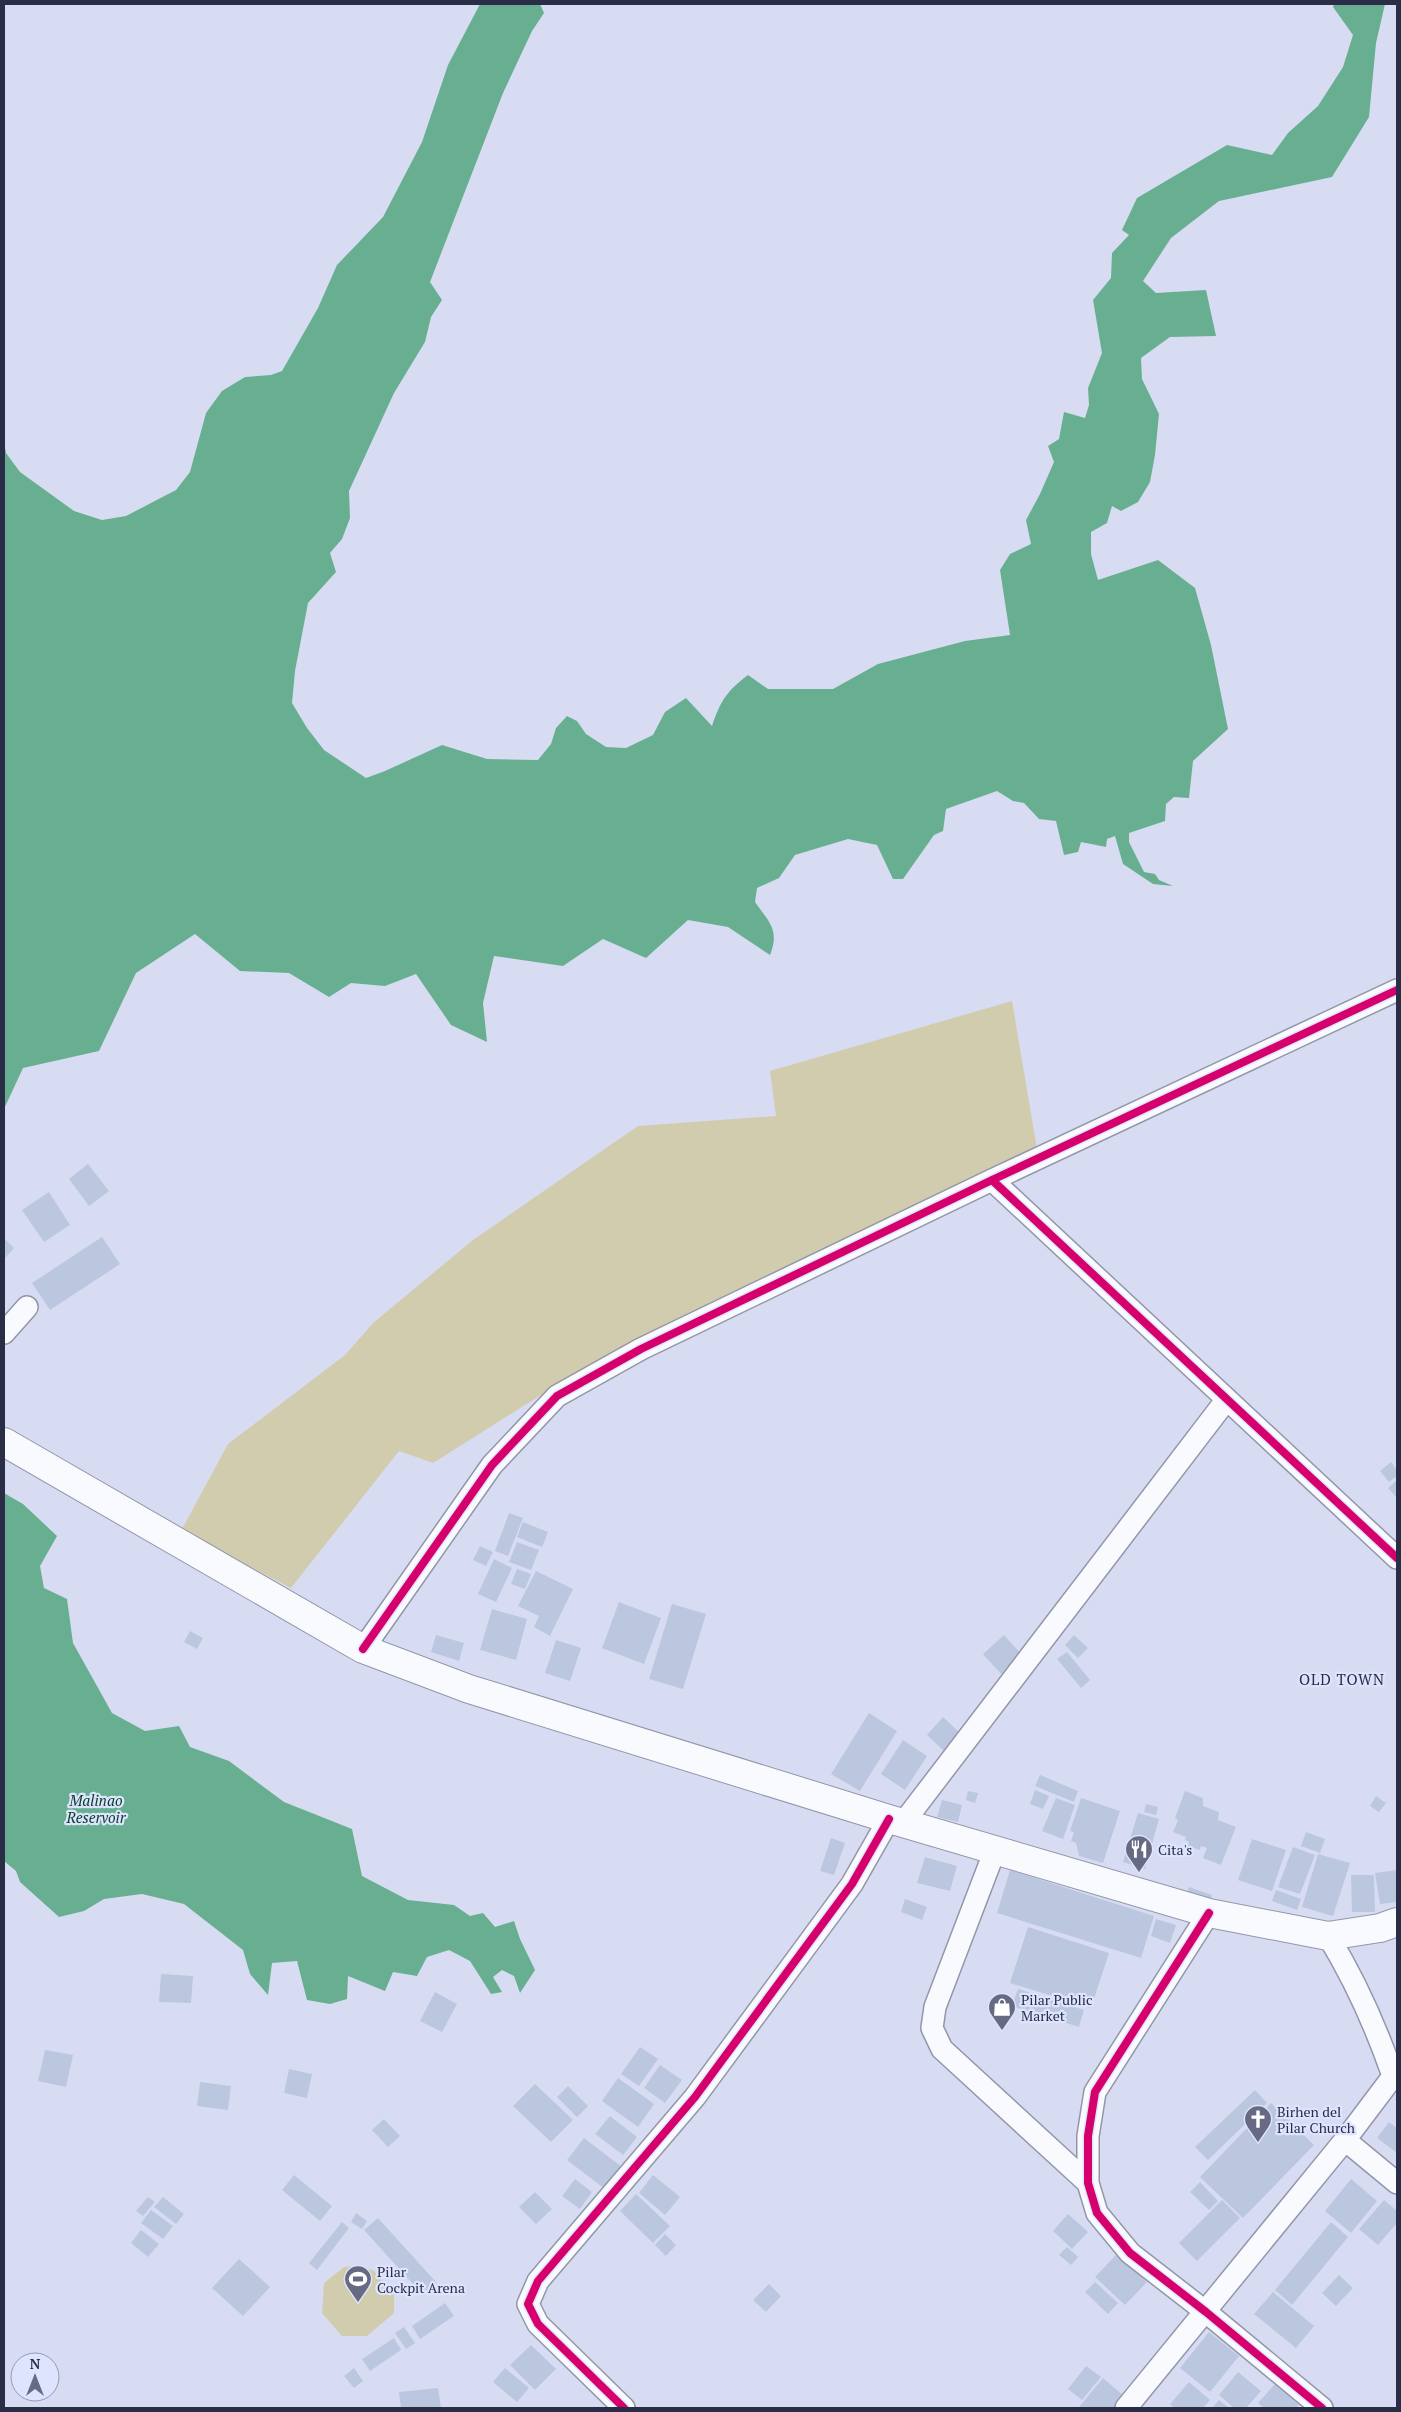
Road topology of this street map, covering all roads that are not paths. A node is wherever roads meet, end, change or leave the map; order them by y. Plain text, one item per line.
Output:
1 (1397, 990) edge
2 (992, 1180) junction
3 (27, 1308) dead end
4 (4, 1333) edge
5 (1227, 1400) junction
6 (4, 1442) edge
7 (1397, 1558) edge
8 (364, 1649) junction
9 (896, 1821) junction
10 (995, 1850) junction
11 (1209, 1913) junction
12 (1397, 1922) edge
13 (1328, 1936) junction
14 (1395, 2074) edge
15 (1345, 2140) junction
16 (1088, 2183) junction
17 (1397, 2183) edge
18 (1206, 2312) junction
19 (624, 2408) edge
20 (1126, 2408) edge
21 (1322, 2408) edge

1 - 2 street
2 - 5 street
2 - 8 street
3 - 4 street
5 - 7 street
5 - 9 street
6 - 8 main road
8 - 9 main road
9 - 10 main road
9 - 19 street
10 - 11 main road
10 - 16 street
11 - 13 main road
11 - 16 street
12 - 13 main road
13 - 14 street
14 - 15 street
15 - 17 street
15 - 18 street
16 - 18 street
18 - 20 street
18 - 21 street

